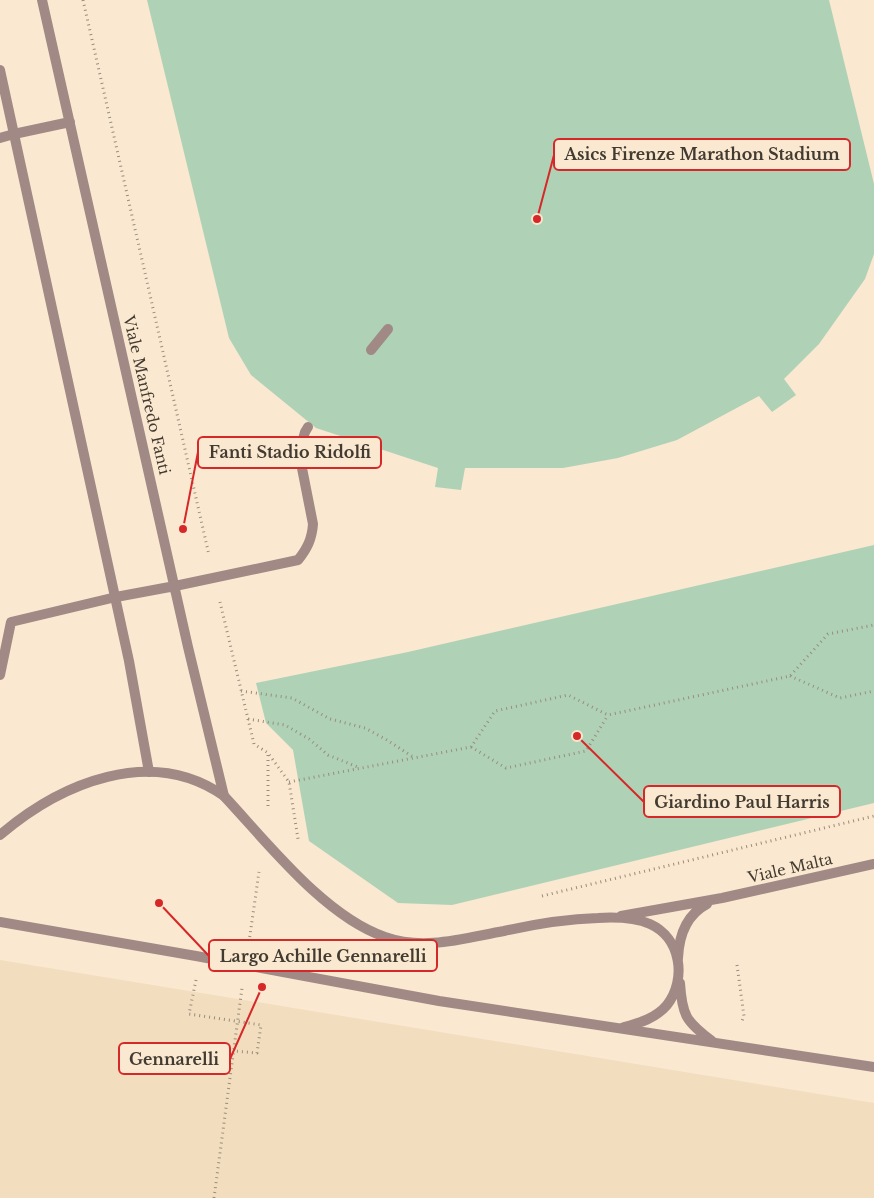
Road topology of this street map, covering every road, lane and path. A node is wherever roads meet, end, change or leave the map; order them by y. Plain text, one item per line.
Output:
1 (42, 0) edge
2 (83, 0) edge
3 (0, 70) edge
4 (70, 122) junction
5 (14, 134) junction
6 (0, 138) edge
7 (388, 329) dead end
8 (371, 350) dead end
9 (308, 427) dead end
10 (214, 577) junction
11 (175, 586) junction
12 (116, 597) junction
13 (874, 625) edge
14 (0, 675) edge
15 (790, 676) junction
16 (241, 691) junction
17 (874, 691) edge
18 (608, 715) junction
19 (248, 719) junction
20 (471, 747) junction
21 (268, 753) junction
22 (412, 757) junction
23 (362, 768) junction
24 (148, 772) junction
25 (289, 782) junction
26 (224, 796) junction
27 (268, 807) dead end
28 (874, 816) edge
29 (0, 835) edge
30 (300, 849) dead end
31 (874, 864) edge
32 (260, 866) dead end
33 (541, 897) dead end
34 (712, 901) junction
35 (617, 917) junction
36 (0, 921) edge
37 (249, 944) dead end
38 (678, 960) junction
39 (737, 965) dead end
40 (679, 977) junction
41 (196, 979) dead end
42 (243, 982) dead end
43 (742, 1022) dead end
44 (621, 1028) junction
45 (714, 1042) junction
46 (234, 1051) junction
47 (874, 1068) edge
48 (214, 1198) edge

1 - 4 street, Viale Manfredo Fanti
2 - 10 path
3 - 5 street
4 - 5 street
4 - 11 street, Viale Manfredo Fanti
5 - 6 street
5 - 12 street
7 - 8 street
9 - 10 street
10 - 11 street
10 - 16 path
11 - 12 street
11 - 26 street, Viale Manfredo Fanti
12 - 14 street
12 - 24 street
13 - 15 path
15 - 17 path
15 - 18 path
16 - 19 path
16 - 22 path
18 - 20 path
18 - 20 path
19 - 21 path
19 - 23 path
20 - 22 path
21 - 25 path
21 - 27 path
22 - 23 path
23 - 25 path
24 - 26 street
24 - 29 street
25 - 30 path
26 - 35 street
28 - 33 path
31 - 34 street, Viale Malta
32 - 37 path
34 - 35 street, Viale Malta
34 - 38 street, Viale Malta
35 - 38 street
36 - 44 street
38 - 40 street
39 - 43 path
40 - 44 street
40 - 45 street
41 - 46 path
42 - 46 path
44 - 45 street
45 - 47 street
46 - 48 path

